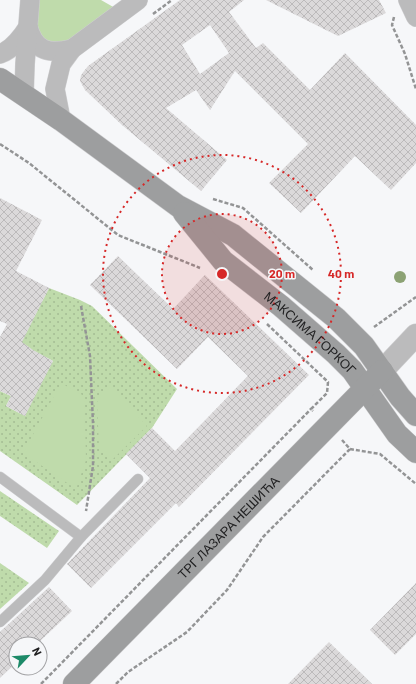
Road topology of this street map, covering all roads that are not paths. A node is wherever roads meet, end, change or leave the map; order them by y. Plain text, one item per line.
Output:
1 (30, 0) edge
2 (138, 0) edge
3 (402, 5) edge
4 (416, 17) edge
5 (28, 26) junction
6 (72, 49) junction
7 (0, 54) edge
8 (0, 79) edge
9 (24, 95) junction
10 (61, 120) junction
11 (178, 206) junction
12 (416, 335) edge
13 (382, 370) junction
14 (365, 388) junction
15 (416, 415) edge
16 (416, 452) edge
17 (0, 478) edge
18 (138, 479) dead end
19 (81, 537) junction
20 (0, 622) edge
21 (74, 684) edge

1 - 5 street
2 - 6 street
3 - 4 street
5 - 6 street
5 - 7 street
5 - 9 street
6 - 10 street
8 - 9 main road, МАКСИМА ГОРКОГ
9 - 10 main road, МАКСИМА ГОРКОГ
10 - 11 main road, МАКСИМА ГОРКОГ
11 - 13 main road, МАКСИМА ГОРКОГ
11 - 14 main road, МАКСИМА ГОРКОГ
12 - 13 street
13 - 14 main road, ТРГ ЛАЗАРА НЕШИЋА
13 - 15 main road, МАКСИМА ГОРКОГ
14 - 16 main road, МАКСИМА ГОРКОГ
14 - 21 main road, ТРГ ЛАЗАРА НЕШИЋА
17 - 19 lane
18 - 19 lane
19 - 20 lane

